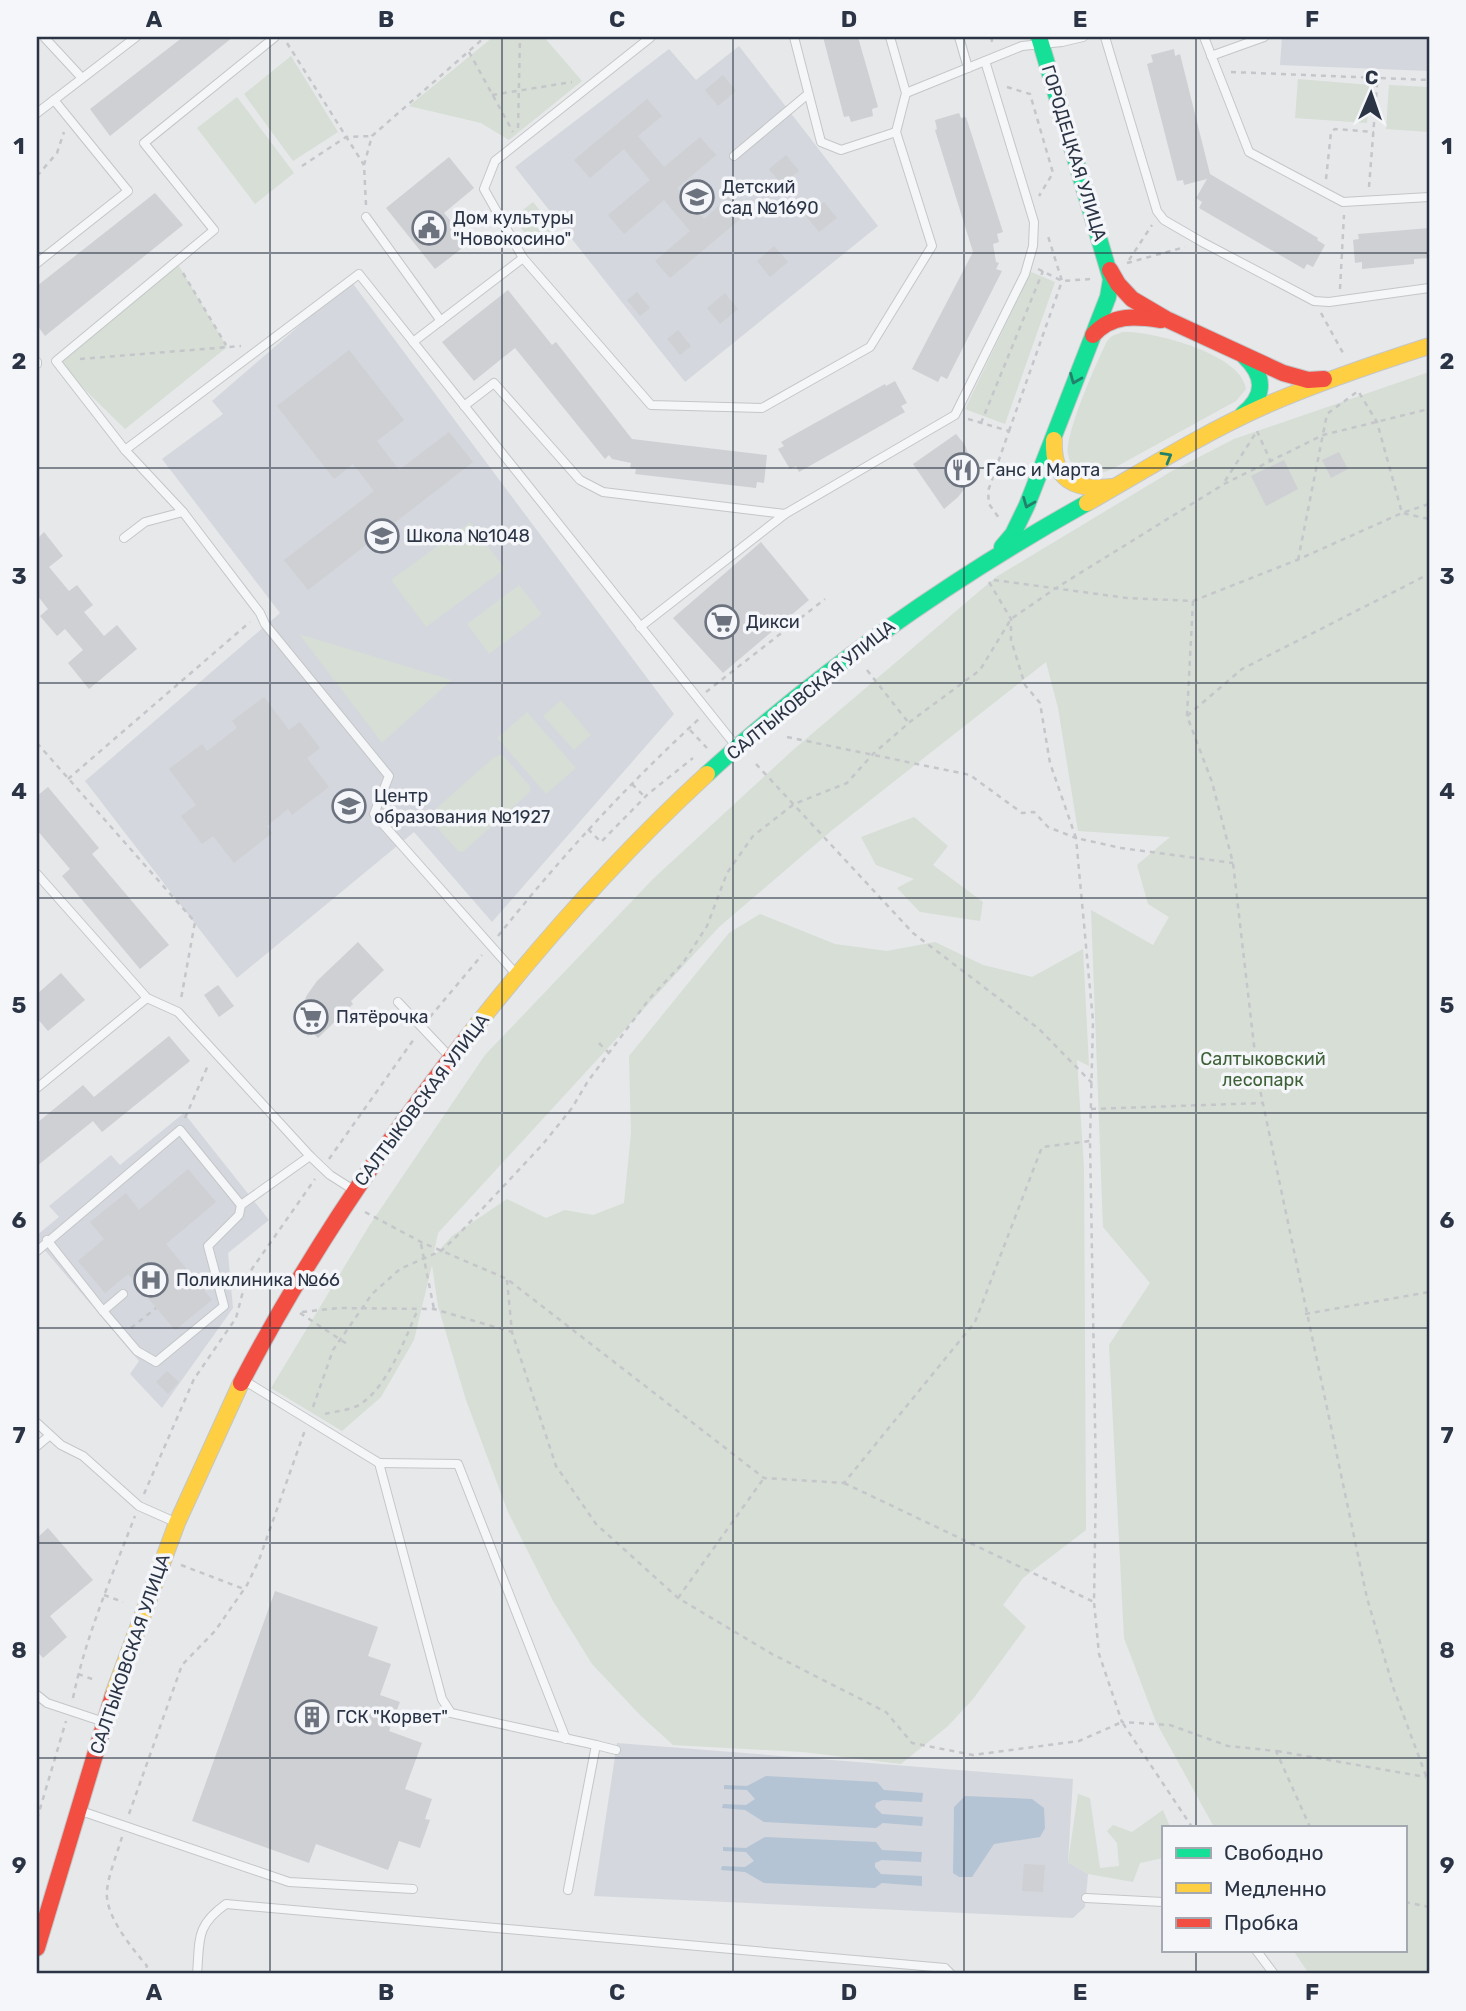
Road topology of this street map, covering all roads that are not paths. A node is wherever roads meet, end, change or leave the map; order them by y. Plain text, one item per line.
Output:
1 (44, 37) edge
2 (136, 37) edge
3 (275, 37) edge
4 (651, 37) edge
5 (794, 37) edge
6 (890, 37) edge
7 (959, 37) edge
8 (1083, 37) edge
9 (1105, 37) edge
10 (1205, 37) edge
11 (1264, 37) edge
12 (1040, 40) edge
13 (1211, 56) junction
14 (985, 61) junction
15 (968, 68) junction
16 (82, 78) junction
17 (906, 93) junction
18 (808, 94) junction
19 (54, 100) junction
20 (37, 113) edge
21 (895, 132) junction
22 (734, 156) dead end
23 (1429, 197) edge
24 (366, 217) road end
25 (523, 258) junction
26 (37, 263) edge
27 (1110, 270) junction
28 (1429, 288) edge
29 (441, 321) junction
30 (1194, 331) junction
31 (1090, 341) junction
32 (413, 342) junction
33 (1429, 346) edge
34 (1239, 352) junction
35 (1350, 372) junction
36 (464, 406) junction
37 (1060, 416) junction
38 (1215, 430) junction
39 (125, 450) junction
40 (1119, 485) junction
41 (183, 512) junction
42 (785, 514) junction
43 (124, 538) dead end
44 (984, 563) junction
45 (640, 627) junction
46 (737, 748) junction
47 (37, 874) edge
48 (518, 976) junction
49 (147, 998) junction
50 (398, 1002) dead end
51 (451, 1058) junction
52 (37, 1088) edge
53 (310, 1156) junction
54 (354, 1191) junction
55 (241, 1205) junction
56 (47, 1240) junction
57 (37, 1251) edge
58 (123, 1294) dead end
59 (103, 1311) junction
60 (242, 1380) junction
61 (37, 1423) edge
62 (49, 1436) junction
63 (37, 1446) edge
64 (379, 1463) junction
65 (177, 1523) junction
66 (37, 1695) edge
67 (105, 1723) junction
68 (566, 1739) junction
69 (596, 1745) junction
70 (616, 1750) dead end
71 (78, 1810) junction
72 (413, 1889) dead end
73 (568, 1890) dead end
74 (1086, 1898) dead end
75 (1162, 1902) edge
76 (37, 1948) edge
77 (1258, 1952) edge
78 (197, 1974) edge
79 (951, 1974) edge
80 (1274, 1974) edge

1 - 16 lane
2 - 16 lane
3 - 39 lane
4 - 25 lane
5 - 18 lane
6 - 17 lane
7 - 15 lane
8 - 12 lane
9 - 28 lane
10 - 13 lane
11 - 13 lane
12 - 14 lane
12 - 27 street, ГОРОДЕЦКАЯ УЛИЦА
13 - 23 lane
14 - 15 lane
14 - 42 lane
15 - 17 lane
16 - 19 lane
17 - 21 lane
18 - 21 lane
18 - 22 lane
19 - 20 lane
19 - 26 lane
21 - 25 lane
24 - 29 lane
25 - 29 lane
27 - 30 street
27 - 31 street
29 - 32 lane
30 - 31 street
30 - 34 street
31 -> 37 street
32 - 36 lane
32 - 39 lane
33 - 35 street, САЛТЫКОВСКАЯ УЛИЦА
34 - 35 street
34 - 38 street
35 - 38 street, САЛТЫКОВСКАЯ УЛИЦА
36 - 42 lane
36 - 45 lane
37 - 40 street, САЛТЫКОВСКАЯ УЛИЦА
37 -> 44 street
40 -> 38 street, САЛТЫКОВСКАЯ УЛИЦА
39 - 41 lane
40 - 44 street, САЛТЫКОВСКАЯ УЛИЦА
41 - 43 lane
41 - 48 lane
42 - 45 lane
44 - 46 street, САЛТЫКОВСКАЯ УЛИЦА
45 - 46 lane
46 - 48 street, САЛТЫКОВСКАЯ УЛИЦА
47 - 49 lane
48 - 51 street, САЛТЫКОВСКАЯ УЛИЦА
49 - 52 lane
49 - 53 lane
50 - 51 lane
51 - 54 street, САЛТЫКОВСКАЯ УЛИЦА
53 - 54 lane
53 - 55 lane
54 - 60 street, САЛТЫКОВСКАЯ УЛИЦА
55 - 56 lane
55 - 59 lane
56 - 57 lane
56 - 59 lane
58 - 59 lane
60 - 64 lane
60 - 65 street, САЛТЫКОВСКАЯ УЛИЦА
61 - 62 lane
62 - 63 lane
62 - 65 lane
64 - 68 lane
64 - 68 lane
65 - 67 street, САЛТЫКОВСКАЯ УЛИЦА
66 - 67 lane
67 - 71 street, САЛТЫКОВСКАЯ УЛИЦА
68 - 69 lane
69 - 70 lane
69 - 73 lane
71 - 72 lane
71 - 76 street, САЛТЫКОВСКАЯ УЛИЦА
74 - 75 lane
77 - 80 lane
78 - 79 lane

